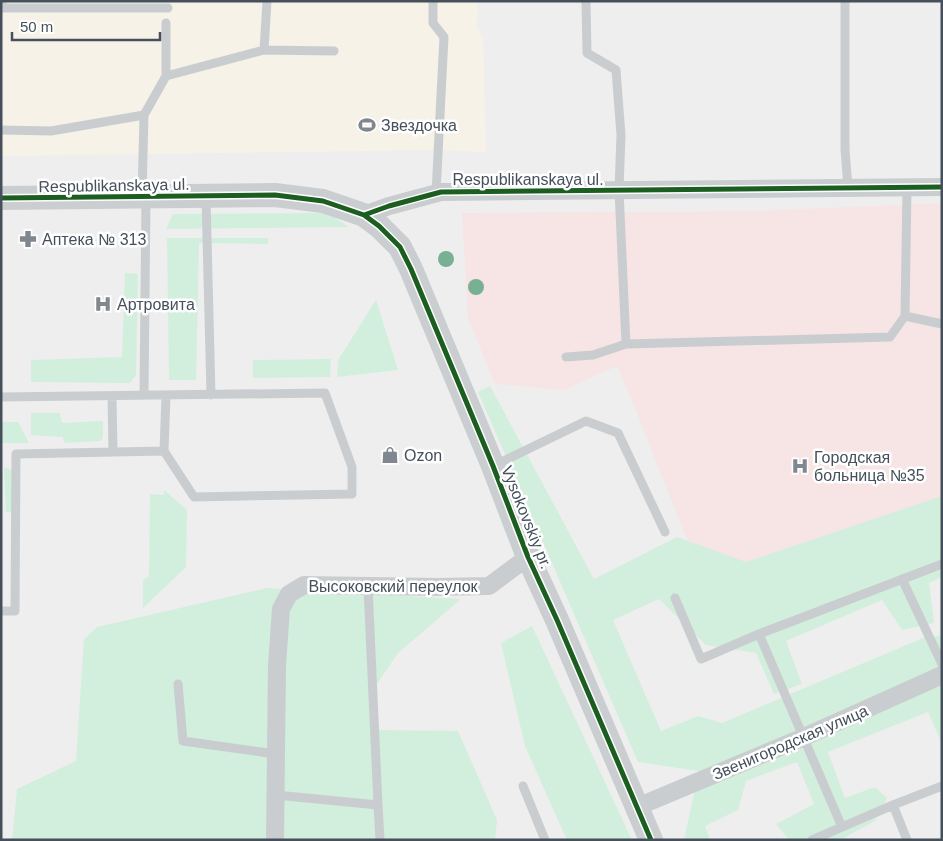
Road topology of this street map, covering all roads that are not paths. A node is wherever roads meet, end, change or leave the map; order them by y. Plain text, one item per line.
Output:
1 (2, 1) edge
2 (267, 1) edge
3 (433, 1) edge
4 (586, 1) edge
5 (845, 1) edge
6 (168, 8) dead end
7 (166, 23) dead end
8 (264, 50) junction
9 (334, 51) dead end
10 (166, 76) junction
11 (144, 115) junction
12 (1, 130) edge
13 (907, 187) junction
14 (942, 187) edge
15 (848, 188) junction
16 (618, 190) junction
17 (436, 192) junction
18 (206, 196) junction
19 (144, 197) junction
20 (1, 198) edge
21 (364, 215) junction
22 (905, 316) junction
23 (942, 324) edge
24 (626, 344) junction
25 (566, 357) dead end
26 (144, 395) junction
27 (166, 395) junction
28 (210, 395) junction
29 (112, 396) junction
30 (1, 397) edge
31 (164, 451) junction
32 (112, 452) junction
33 (492, 466) junction
34 (665, 532) dead end
35 (528, 557) junction
36 (942, 564) edge
37 (902, 579) junction
38 (368, 587) junction
39 (676, 598) dead end
40 (1, 611) edge
41 (759, 634) junction
42 (940, 676) edge
43 (178, 684) dead end
44 (804, 737) junction
45 (276, 754) junction
46 (523, 786) dead end
47 (942, 786) edge
48 (276, 795) junction
49 (378, 805) junction
50 (893, 805) junction
51 (637, 807) junction
52 (842, 827) junction
53 (646, 838) edge
54 (275, 840) edge
55 (380, 840) edge
56 (545, 840) edge
57 (812, 840) edge
58 (907, 840) edge

1 - 6 lane
2 - 8 lane
3 - 17 lane
4 - 16 lane
5 - 15 lane
7 - 10 lane
8 - 9 lane
8 - 10 lane
10 - 11 lane
11 - 12 lane
11 - 19 lane
13 - 14 street, Respublikanskaya ul.
13 - 15 street, Respublikanskaya ul.
13 - 22 lane
15 - 16 street, Respublikanskaya ul.
16 - 17 street, Respublikanskaya ul.
16 - 24 lane
17 - 21 street, Respublikanskaya ul.
18 - 19 street, Respublikanskaya ul.
18 - 21 street, Respublikanskaya ul.
18 - 28 lane
19 - 20 street, Respublikanskaya ul.
19 - 26 lane
21 - 33 street, Vysokovskiy pr.
22 - 23 lane
22 - 24 lane
24 - 25 lane
26 - 27 lane
26 - 29 lane
27 - 28 lane
27 - 31 lane
28 - 31 lane
29 - 30 lane
29 - 32 lane
31 - 32 lane
32 - 40 lane
33 - 34 lane
33 - 35 street, Vysokovskiy pr.
35 - 38 street, Высоковский переулок
35 - 51 street, Vysokovskiy pr.
36 - 37 lane
37 - 41 lane
37 - 42 lane
38 - 45 street, Высоковский переулок
38 - 49 lane
39 - 41 lane
41 - 44 lane
42 - 44 street, Звенигородская улица
43 - 45 lane
44 - 51 street, Звенигородская улица
44 - 52 lane
45 - 48 street, Высоковский переулок
46 - 56 lane
47 - 50 lane
48 - 49 lane
48 - 54 street, Высоковский переулок
49 - 55 lane
50 - 52 lane
50 - 58 lane
51 - 53 street, Vysokovskiy pr.
52 - 57 lane

